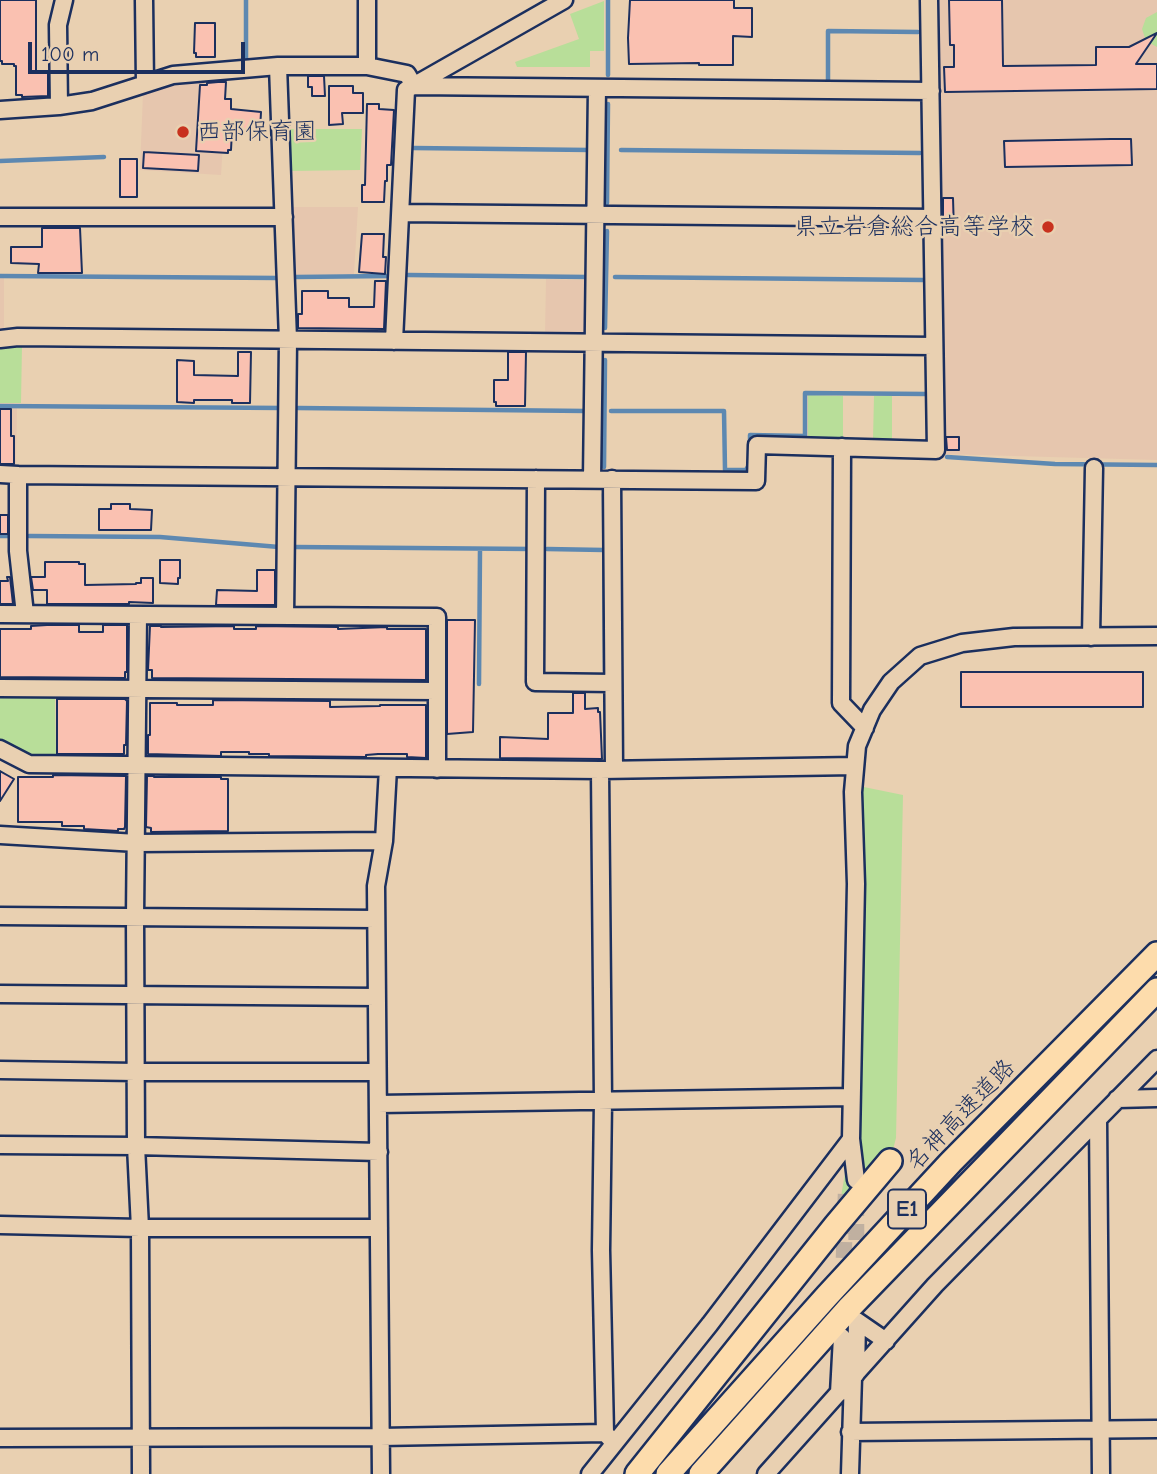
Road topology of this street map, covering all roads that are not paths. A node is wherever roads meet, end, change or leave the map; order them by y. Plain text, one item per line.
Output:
1 (64, 0) edge
2 (144, 0) edge
3 (367, 0) edge
4 (564, 0) edge
5 (929, 0) edge
6 (278, 66) junction
7 (367, 66) junction
8 (145, 84) junction
9 (414, 86) junction
10 (597, 88) junction
11 (931, 91) junction
12 (59, 106) junction
13 (0, 110) edge
14 (401, 213) junction
15 (595, 215) junction
16 (0, 217) edge
17 (284, 217) junction
18 (932, 218) junction
19 (0, 339) edge
20 (288, 340) junction
21 (394, 341) junction
22 (593, 343) junction
23 (934, 346) junction
24 (842, 447) junction
25 (1094, 468) dead end
26 (0, 474) edge
27 (18, 474) junction
28 (287, 477) junction
29 (536, 479) junction
30 (592, 479) junction
31 (612, 479) junction
32 (0, 614) edge
33 (25, 614) junction
34 (138, 615) junction
35 (285, 616) junction
36 (1157, 636) edge
37 (1091, 637) junction
38 (613, 683) junction
39 (0, 688) edge
40 (138, 689) junction
41 (437, 691) junction
42 (865, 728) junction
43 (0, 749) edge
44 (137, 765) junction
45 (855, 766) junction
46 (388, 768) junction
47 (437, 769) junction
48 (607, 770) junction
49 (0, 835) edge
50 (384, 841) junction
51 (136, 843) junction
52 (0, 916) edge
53 (135, 916) junction
54 (376, 919) junction
55 (1157, 954) edge
56 (1157, 990) edge
57 (0, 994) edge
58 (136, 996) junction
59 (377, 998) junction
60 (1157, 1059) edge
61 (0, 1070) edge
62 (136, 1072) junction
63 (377, 1072) junction
64 (851, 1097) junction
65 (1157, 1098) edge
66 (1117, 1099) junction
67 (603, 1101) junction
68 (378, 1104) junction
69 (1098, 1119) junction
70 (851, 1143) junction
71 (0, 1145) edge
72 (136, 1146) junction
73 (379, 1152) junction
74 (890, 1161) dead end
75 (851, 1183) tunnel mouth
76 (0, 1225) edge
77 (140, 1228) junction
78 (379, 1228) junction
79 (842, 1337) dead end
80 (886, 1341) junction
81 (855, 1376) junction
82 (839, 1393) junction
83 (1157, 1429) edge
84 (1101, 1430) junction
85 (850, 1432) junction
86 (141, 1437) junction
87 (380, 1437) junction
88 (0, 1438) edge
89 (610, 1438) junction
90 (141, 1474) edge
91 (381, 1474) edge
92 (590, 1474) edge
93 (637, 1474) edge
94 (668, 1474) edge
95 (701, 1474) edge
96 (766, 1474) edge
97 (850, 1474) edge
98 (1101, 1474) edge

1 - 12 street
2 - 8 street
3 - 7 street
4 - 9 street
5 - 11 street
6 - 7 street
6 - 8 street
6 - 17 street
7 - 9 street
8 - 12 street
9 - 10 street
9 - 14 street
10 - 11 street
10 - 15 street
11 - 18 street
12 - 13 street
14 - 15 street
14 - 21 street
15 - 18 street
15 - 22 street
16 - 17 street
17 - 20 street
18 - 23 street
19 - 20 street
20 - 21 street
20 - 28 street
21 - 22 street
22 - 23 street
22 - 30 street
23 - 24 street
24 - 31 street
24 - 42 street
25 - 37 street
26 - 27 street
27 - 28 street
27 - 33 street
28 - 29 street
28 - 35 street
29 - 30 street
29 - 38 street
30 - 31 street
31 - 38 street
32 - 33 street
33 - 34 street
34 - 35 street
34 - 40 street
35 - 41 street
36 - 37 street
37 - 42 street
38 - 48 street
39 - 40 street
40 - 41 street
40 - 44 street
41 - 47 street
42 - 45 street
43 - 44 street
44 - 46 street
44 - 51 street
45 - 48 street
45 - 64 street
46 - 47 street
46 - 50 street
47 - 48 street
48 - 67 street
49 - 51 street
50 - 51 street
50 - 54 street
51 - 53 street
52 - 53 street
53 - 54 street
53 - 58 street
54 - 59 street
55 - 94 highway, 名神高速道路 / E1
56 - 95 highway, E1
57 - 58 street
58 - 59 street
58 - 62 street
59 - 63 street
60 - 66 street
61 - 62 street
62 - 63 street
62 - 72 street
63 - 68 street
64 - 67 street
64 - 70 street
65 - 66 street
66 - 69 street
67 - 68 street
67 - 89 street
68 - 73 street
69 - 80 street
69 - 84 street
70 - 75 street
70 - 89 street
71 - 72 street
72 - 73 street
72 - 77 street
73 - 78 street
74 - 93 highway
76 - 77 street
77 - 78 street
77 - 86 street
78 - 87 street
79 - 82 street
80 - 81 street
80 - 81 street
81 - 82 street
81 - 85 street
82 - 96 street
83 - 84 street
84 - 85 street
84 - 98 street
85 - 97 street
86 - 87 street
86 - 88 street
86 - 90 street
87 - 89 street
87 - 91 street
89 - 92 street

